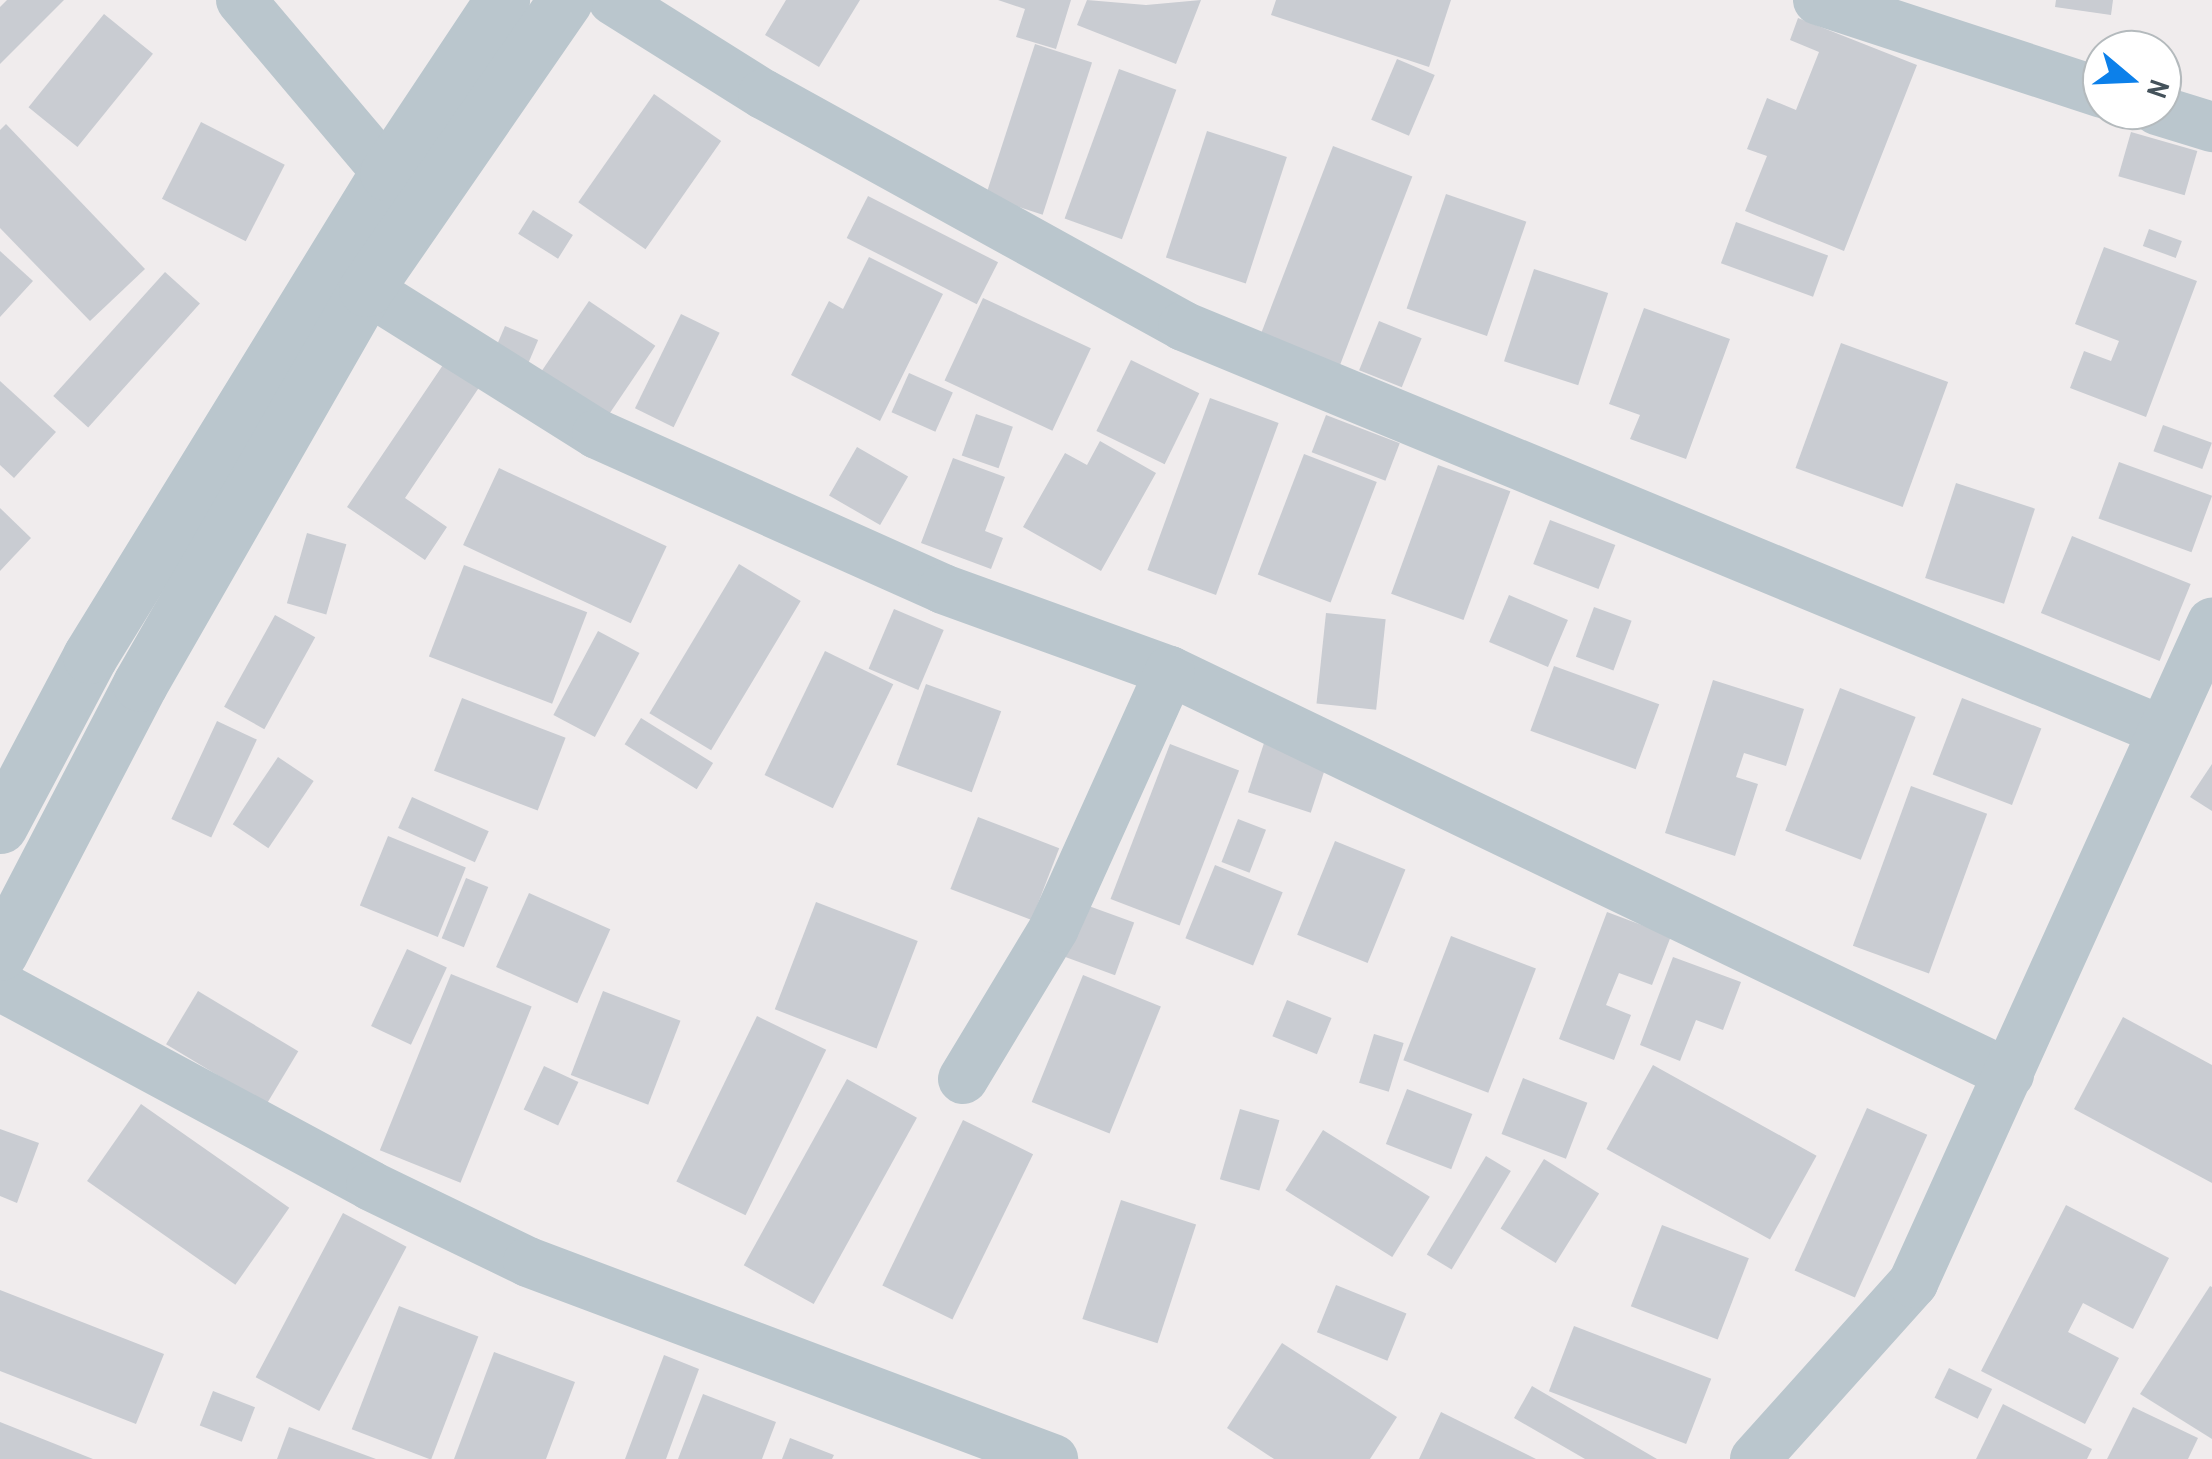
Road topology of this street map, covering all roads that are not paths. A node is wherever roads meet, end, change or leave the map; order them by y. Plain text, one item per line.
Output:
1 (241, 0) edge
2 (502, 0) edge
3 (565, 0) edge
4 (613, 0) edge
5 (1818, 0) edge
6 (2082, 86) edge
7 (2182, 118) edge
8 (2212, 127) edge
9 (387, 173) junction
10 (366, 289) junction
11 (2212, 622) edge
12 (1170, 672) junction
13 (2163, 731) junction
14 (0, 826) edge
15 (0, 953) edge
16 (0, 986) edge
17 (2009, 1074) junction
18 (963, 1079) dead end
19 (1054, 1459) edge
20 (1754, 1459) edge

1 - 9 street
2 - 9 street
3 - 10 street
4 - 13 street
5 - 6 street
7 - 8 street
9 - 14 street
10 - 12 street
10 - 15 street
11 - 13 street
12 - 17 street
12 - 18 street
13 - 17 street
16 - 19 street
17 - 20 street

